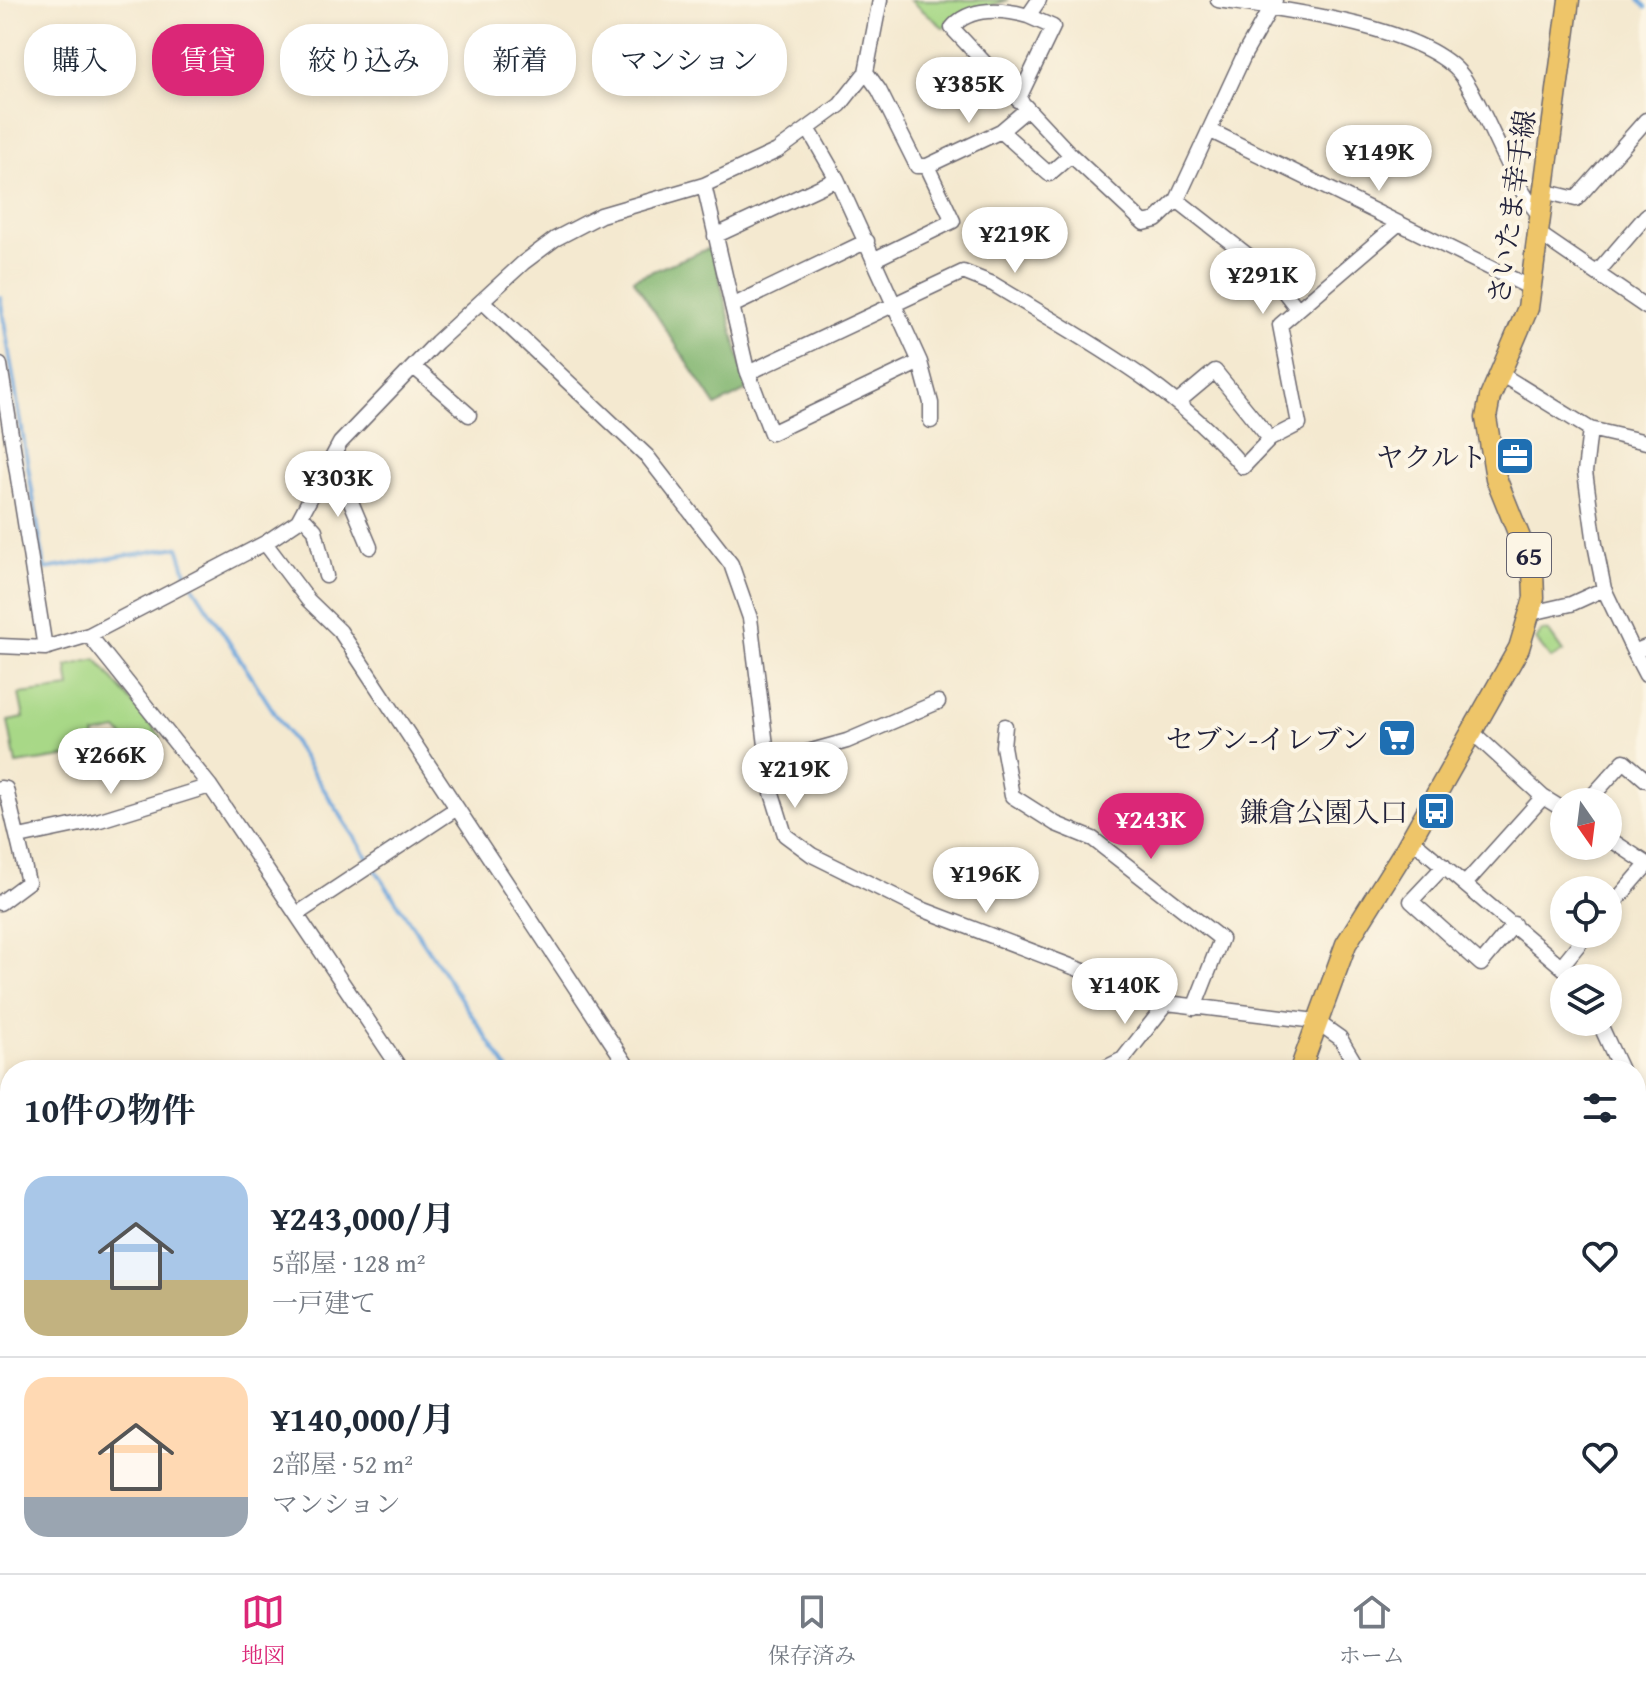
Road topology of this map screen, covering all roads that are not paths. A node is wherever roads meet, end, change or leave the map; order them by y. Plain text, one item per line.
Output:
1 (880, 0) edge
2 (1039, 0) edge
3 (1218, 0) edge
4 (1569, 0) edge
5 (1273, 4) edge
6 (1028, 16) junction
7 (866, 72) junction
8 (1022, 104) junction
9 (1646, 120) edge
10 (809, 130) junction
11 (1001, 131) junction
12 (1211, 131) junction
13 (1071, 155) junction
14 (927, 166) junction
15 (837, 179) junction
16 (704, 185) junction
17 (1543, 191) junction
18 (1177, 200) junction
19 (1646, 216) edge
20 (1398, 224) junction
21 (1538, 224) junction
22 (715, 236) junction
23 (867, 241) junction
24 (875, 259) junction
25 (1597, 273) junction
26 (1531, 288) junction
27 (482, 301) junction
28 (895, 301) junction
29 (732, 306) junction
30 (1296, 307) junction
31 (1646, 307) edge
32 (920, 362) junction
33 (0, 365) edge
34 (414, 367) junction
35 (748, 373) junction
36 (1499, 373) junction
37 (1178, 402) junction
38 (469, 415) dead end
39 (931, 421) dead end
40 (1590, 429) junction
41 (1270, 439) junction
42 (1646, 442) edge
43 (325, 473) junction
44 (302, 516) junction
45 (265, 543) junction
46 (370, 547) dead end
47 (326, 576) dead end
48 (1604, 589) junction
49 (1531, 613) junction
50 (89, 635) junction
51 (0, 646) edge
52 (45, 648) junction
53 (1640, 649) edge
54 (1646, 675) edge
55 (938, 702) dead end
56 (1005, 726) dead end
57 (1471, 731) junction
58 (768, 763) junction
59 (1646, 780) edge
60 (210, 786) junction
61 (0, 788) edge
62 (1600, 788) edge
63 (1543, 797) junction
64 (1550, 801) edge
65 (457, 808) junction
66 (19, 837) junction
67 (1411, 839) junction
68 (1622, 848) edge
69 (1646, 864) edge
70 (1444, 866) junction
71 (1465, 884) junction
72 (1622, 893) edge
73 (0, 903) edge
74 (297, 914) junction
75 (1514, 924) junction
76 (1576, 948) edge
77 (1561, 964) edge
78 (1563, 964) edge
79 (1167, 1003) junction
80 (1194, 1008) junction
81 (1316, 1021) junction
82 (1605, 1036) edge
83 (394, 1060) edge
84 (623, 1060) edge
85 (1121, 1060) edge
86 (1303, 1060) edge
87 (1353, 1060) edge
88 (1616, 1060) edge

1 - 7 street
2 - 6 street
3 - 5 street
4 - 17 main road, さいたま幸手線 / 65
5 - 12 street
5 - 21 street
6 - 8 street
6 - 8 street
7 - 10 street
7 - 14 street
8 - 11 street
8 - 13 street
9 - 17 street
10 - 15 street
10 - 16 street
11 - 13 street
11 - 14 street
12 - 18 street
12 - 20 street
13 - 18 street
14 - 24 street
15 - 22 street
15 - 23 street
16 - 22 street
16 - 27 street
17 - 21 main road, さいたま幸手線 / 65
18 - 30 street
19 - 25 street
20 - 26 street
20 - 30 street
21 - 25 street
21 - 26 main road, さいたま幸手線 / 65
22 - 29 street
23 - 24 street
23 - 29 street
24 - 28 street
25 - 31 street
26 - 36 main road, さいたま幸手線 / 65
27 - 34 street
27 - 58 street
28 - 32 street
28 - 35 street
28 - 37 street
29 - 35 street
30 - 41 street
32 - 35 street
32 - 39 street
33 - 52 street
34 - 38 street
34 - 43 street
36 - 40 street
36 - 49 main road, さいたま幸手線 / 65
37 - 41 street
37 - 41 street
40 - 42 street
40 - 48 street
43 - 44 street
43 - 46 street
44 - 45 street
44 - 47 street
45 - 50 street
45 - 65 street
48 - 49 street
48 - 53 street
49 - 57 main road, さいたま幸手線 / 65
50 - 52 street
50 - 60 street
51 - 52 street
53 - 54 street
55 - 58 street
56 - 80 street
57 - 63 street
57 - 67 main road, さいたま幸手線 / 65
58 - 79 street
59 - 62 street
60 - 66 street
60 - 74 street
61 - 66 street
63 - 64 street
63 - 71 street
65 - 74 street
65 - 84 street
66 - 73 street
67 - 70 street
67 - 81 main road, さいたま幸手線 / 65
68 - 69 street
69 - 72 street
70 - 71 street
70 - 75 street
71 - 75 street
74 - 83 street
75 - 77 street
76 - 78 street
79 - 80 street
79 - 85 street
80 - 81 street
81 - 86 main road, さいたま幸手線 / 65
81 - 87 street
82 - 88 street

